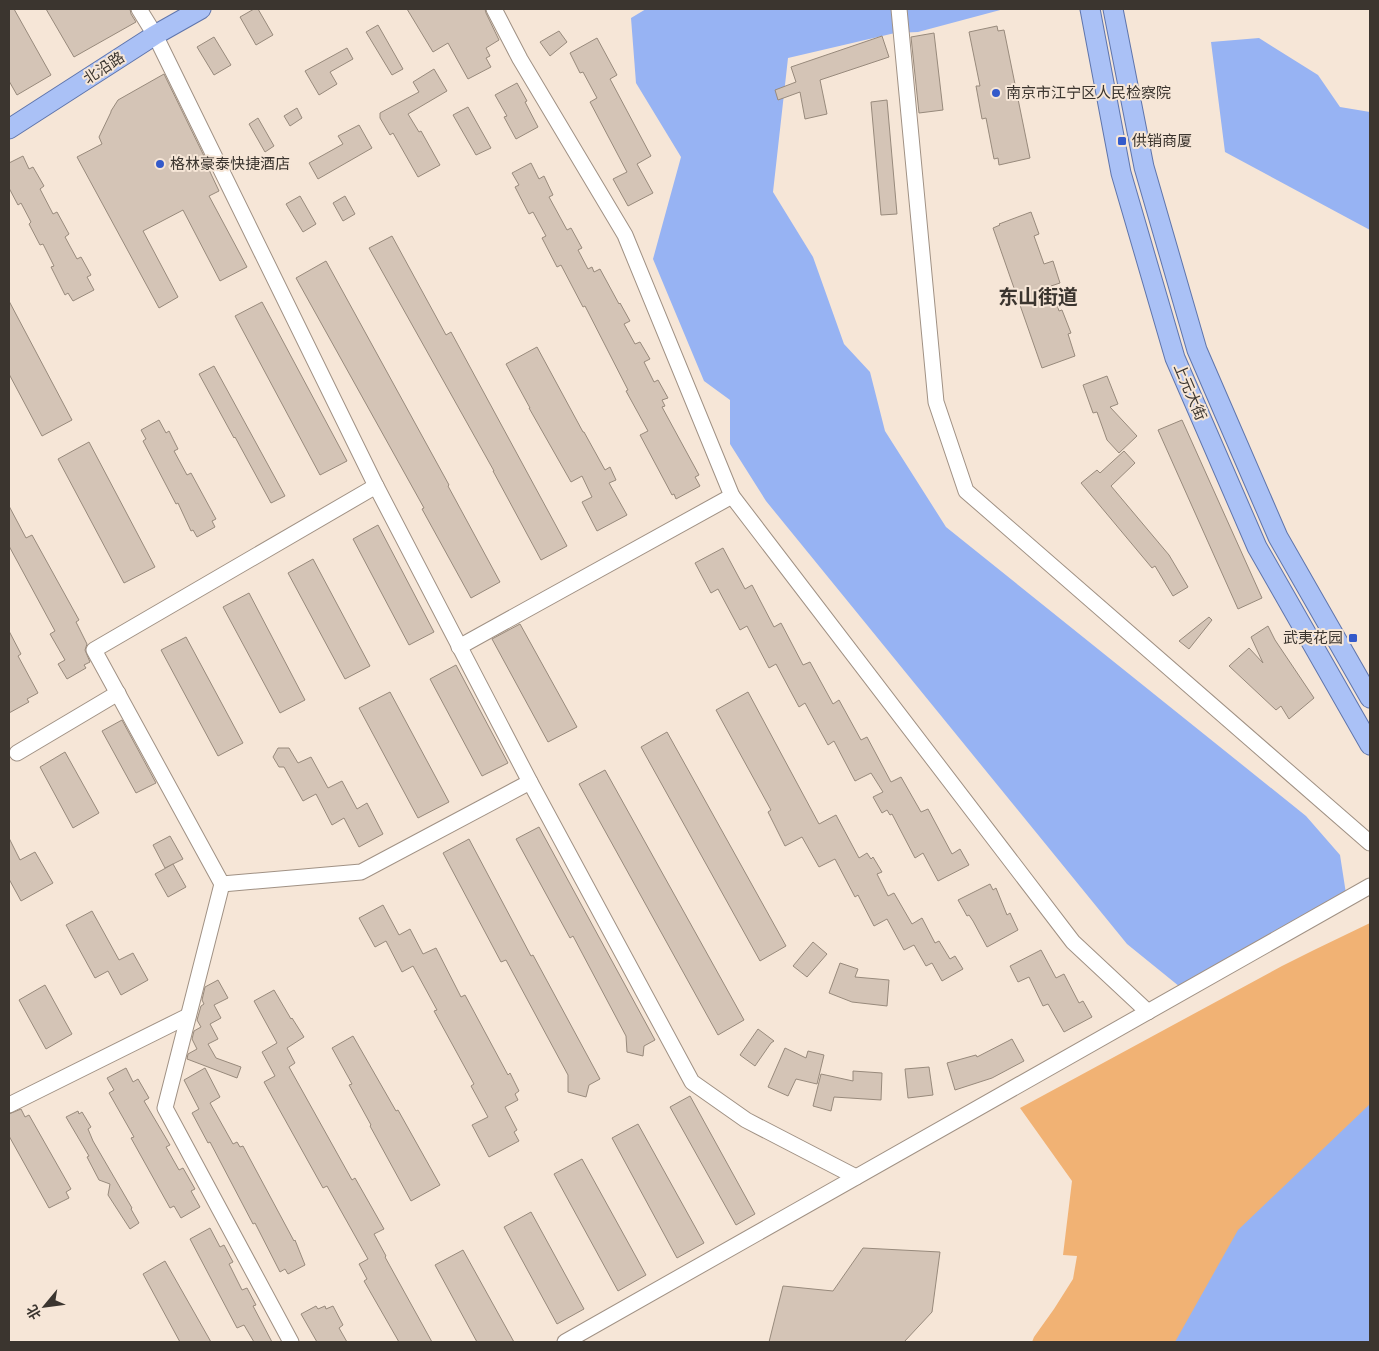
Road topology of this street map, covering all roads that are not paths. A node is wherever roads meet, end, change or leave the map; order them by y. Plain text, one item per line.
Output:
1 (139, 9) edge
2 (201, 9) edge
3 (494, 9) edge
4 (899, 9) edge
5 (1090, 9) edge
6 (1114, 9) edge
7 (155, 35) junction
8 (9, 129) edge
9 (376, 486) junction
10 (732, 496) junction
11 (460, 648) junction
12 (118, 693) junction
13 (1370, 698) edge
14 (1370, 745) edge
15 (17, 753) dead end
16 (530, 782) junction
17 (1370, 843) edge
18 (222, 884) junction
19 (1370, 886) edge
20 (1148, 1012) junction
21 (188, 1016) junction
22 (9, 1106) edge
23 (856, 1177) junction
24 (291, 1342) edge
25 (565, 1342) edge

1 - 7 street
2 - 7 main road, 北沿路
3 - 10 street
4 - 17 street
5 - 14 main road, 上元大街
6 - 13 main road, 上元大街
7 - 8 main road, 北沿路
7 - 9 street
9 - 11 street
9 - 12 street
10 - 11 street
10 - 20 street
11 - 16 street
12 - 15 street
12 - 18 street
16 - 18 street
16 - 23 street
18 - 21 street
19 - 20 street
20 - 23 street
21 - 22 street
21 - 24 street
23 - 25 street

